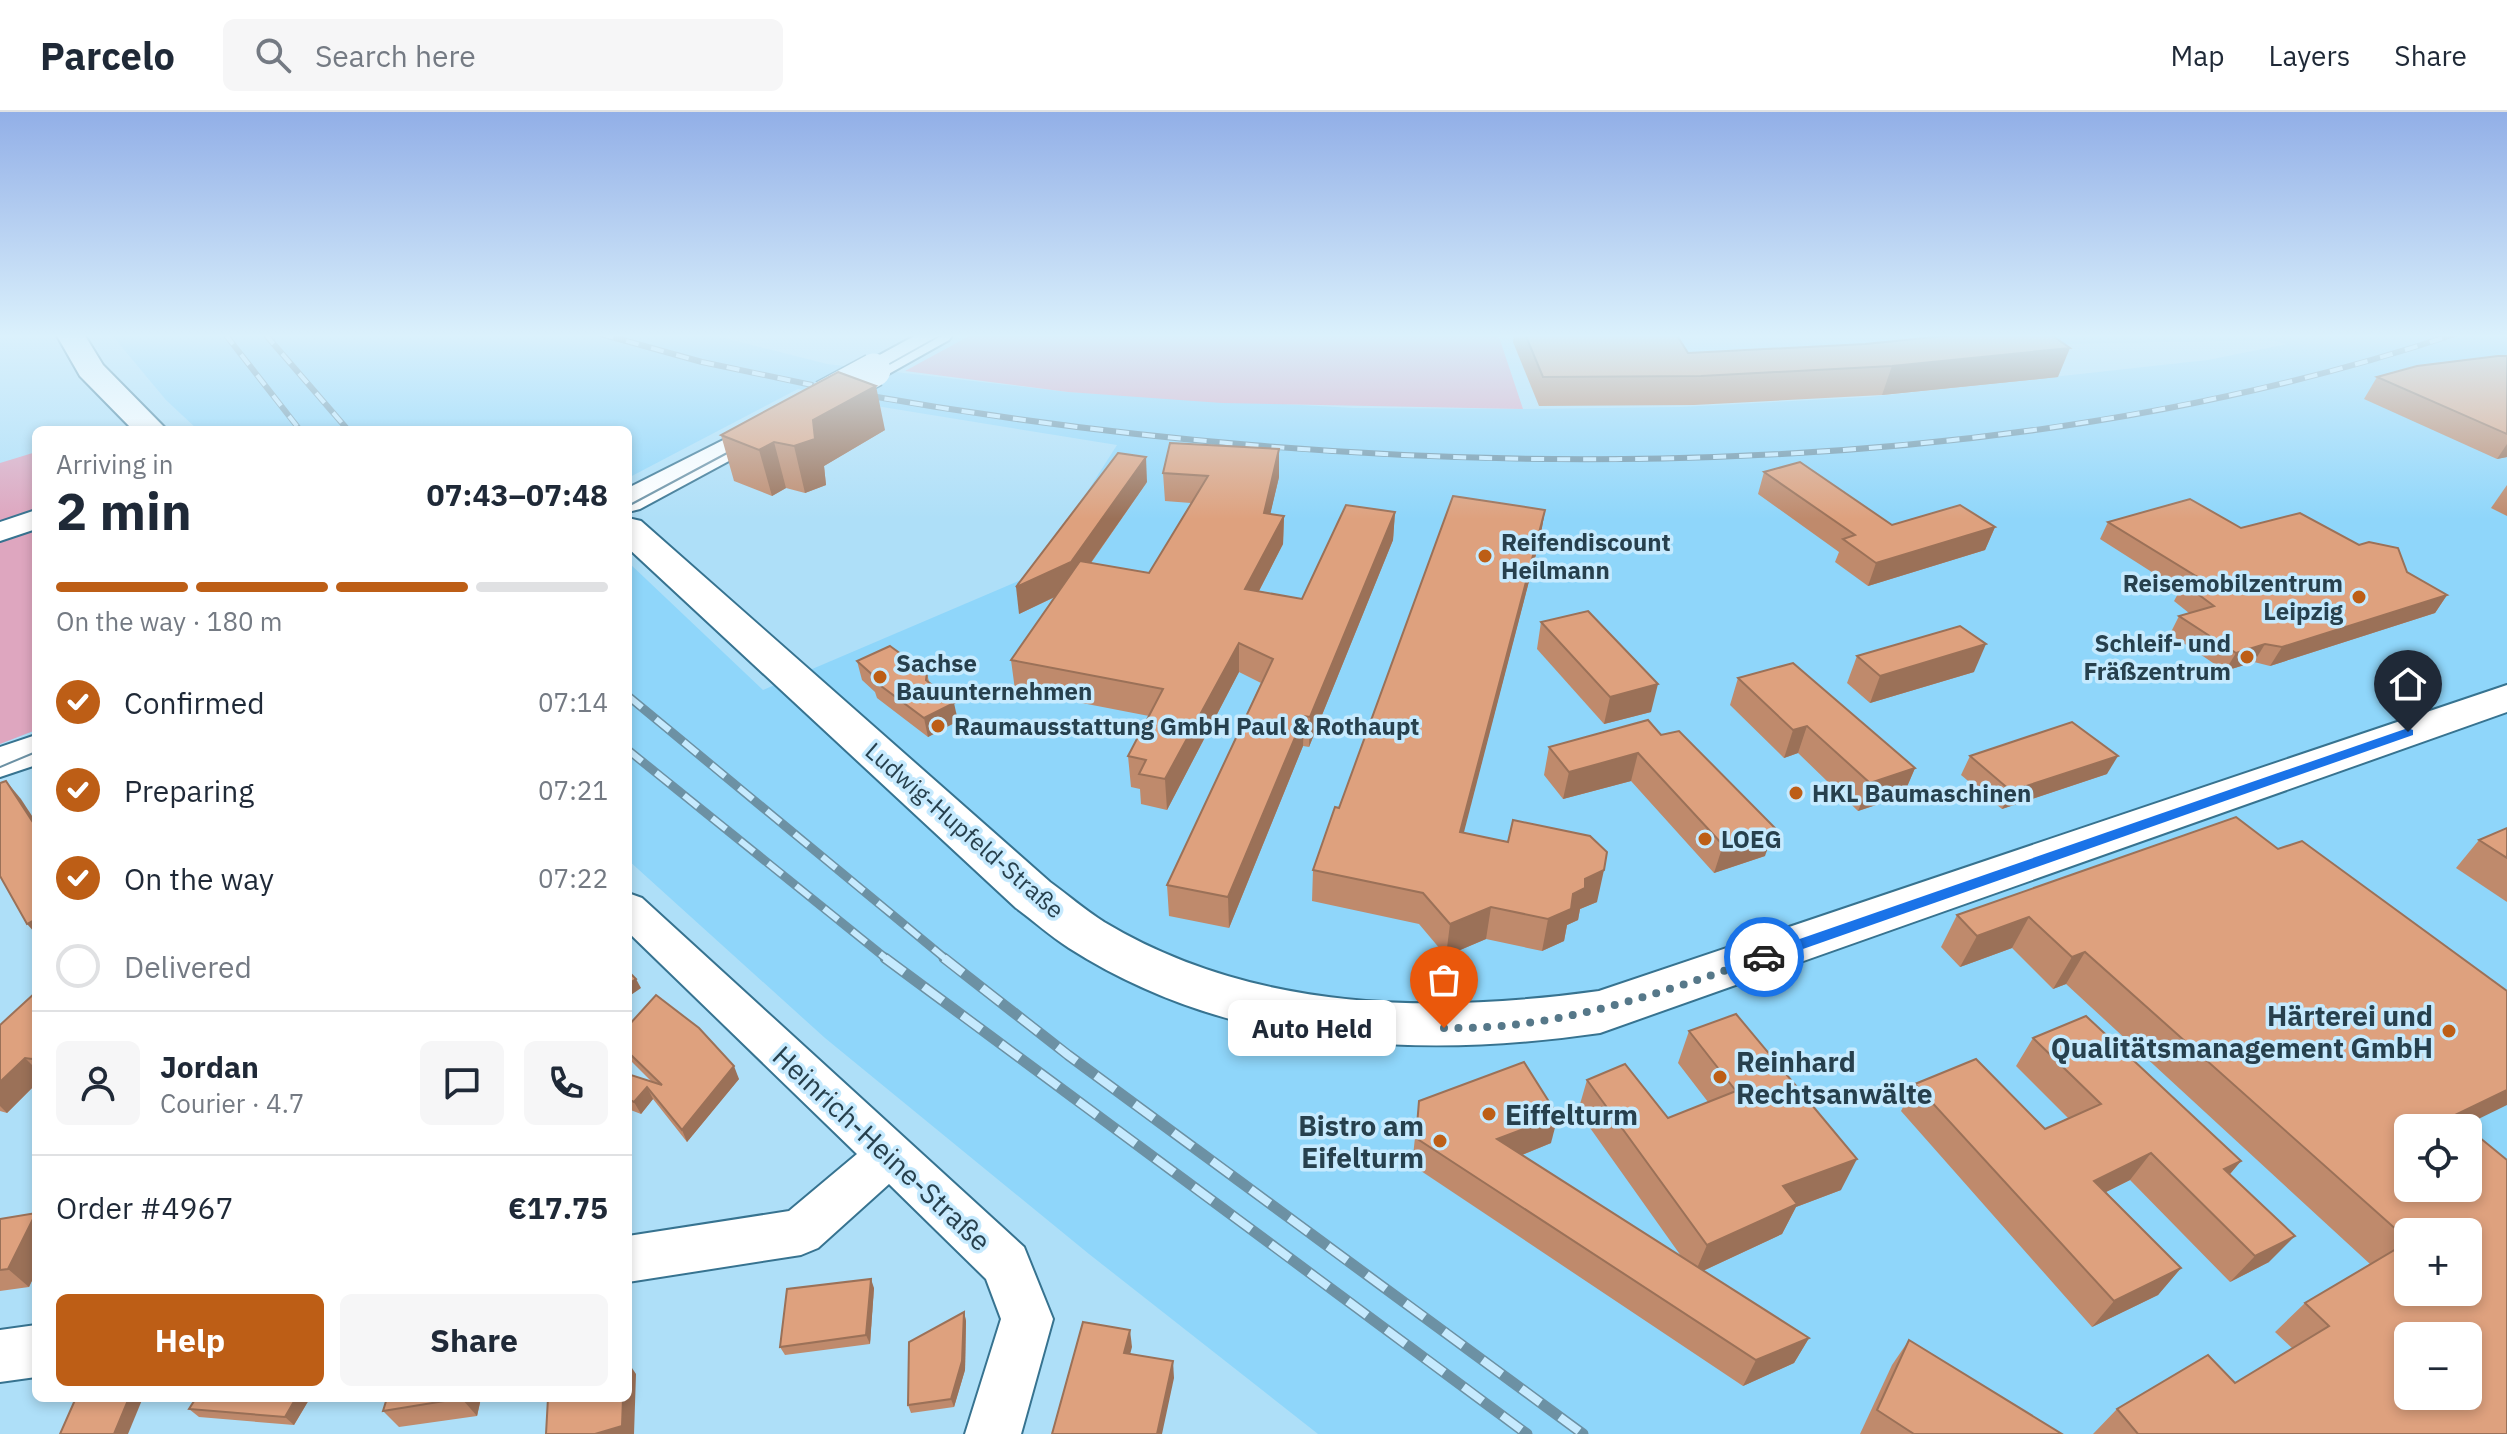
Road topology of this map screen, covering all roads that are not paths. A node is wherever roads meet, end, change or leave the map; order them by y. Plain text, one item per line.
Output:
1 (117, 396) edge
2 (826, 396) edge
3 (147, 426) edge
4 (632, 500) edge
5 (32, 520) edge
6 (0, 532) edge
7 (632, 533) edge
8 (2507, 698) edge
9 (32, 751) edge
10 (0, 763) edge
11 (632, 912) edge
12 (889, 1155) junction
13 (632, 1258) edge
14 (32, 1352) edge
15 (0, 1356) edge
16 (993, 1434) edge

1 - 3 main road
2 - 4 main road, bridge
5 - 6 street
7 - 8 main road, Ludwig-Hupfeld-Straße
9 - 10 main road
11 - 12 street, Heinrich-Heine-Straße
12 - 13 street
12 - 16 street, Heinrich-Heine-Straße
14 - 15 street

